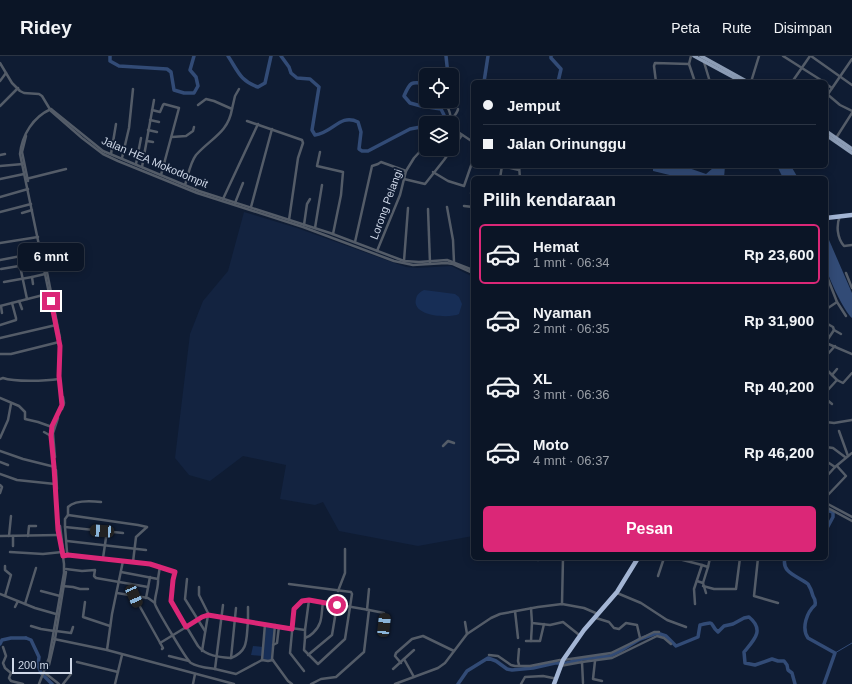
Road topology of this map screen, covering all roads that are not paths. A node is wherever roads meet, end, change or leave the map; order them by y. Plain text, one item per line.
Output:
1 (692, 56) edge
2 (701, 56) edge
3 (759, 56) edge
4 (783, 56) edge
5 (810, 56) edge
6 (849, 56) edge
7 (852, 58) edge
8 (704, 61) junction
9 (0, 63) edge
10 (689, 64) junction
11 (802, 67) junction
12 (6, 73) junction
13 (840, 76) junction
14 (656, 80) edge
15 (693, 80) edge
16 (709, 80) edge
17 (738, 80) edge
18 (745, 80) edge
19 (750, 80) edge
20 (793, 80) edge
21 (821, 80) edge
22 (0, 81) edge
23 (828, 85) edge
24 (852, 85) edge
25 (18, 88) junction
26 (832, 88) junction
27 (133, 89) dead end
28 (239, 89) dead end
29 (828, 94) edge
30 (828, 97) edge
31 (154, 100) dead end
32 (198, 105) dead end
33 (0, 106) edge
34 (51, 109) junction
35 (232, 109) junction
36 (458, 109) dead end
37 (152, 110) junction
38 (852, 112) edge
39 (455, 116) edge
40 (150, 120) junction
41 (247, 121) dead end
42 (159, 122) dead end
43 (116, 124) dead end
44 (258, 124) junction
45 (194, 127) dead end
46 (272, 129) junction
47 (148, 130) junction
48 (157, 132) dead end
49 (828, 132) edge
50 (459, 133) edge
51 (462, 135) junction
52 (828, 136) edge
53 (172, 137) junction
54 (141, 138) dead end
55 (836, 138) junction
56 (146, 141) junction
57 (471, 141) edge
58 (153, 142) dead end
59 (852, 148) edge
60 (320, 152) dead end
61 (419, 153) edge
62 (852, 153) edge
63 (5, 154) dead end
64 (110, 154) junction
65 (0, 155) edge
66 (122, 158) junction
67 (23, 164) junction
68 (136, 164) junction
69 (0, 166) edge
70 (471, 166) edge
71 (142, 167) junction
72 (510, 168) edge
73 (66, 169) dead end
74 (519, 170) joint
75 (406, 171) junction
76 (434, 172) junction
77 (24, 174) junction
78 (157, 175) junction
79 (161, 175) junction
80 (520, 176) edge
81 (0, 179) edge
82 (26, 179) junction
83 (404, 179) junction
84 (176, 183) junction
85 (243, 183) dead end
86 (185, 185) junction
87 (322, 185) dead end
88 (28, 189) junction
89 (0, 197) edge
90 (310, 199) dead end
91 (222, 200) junction
92 (235, 203) junction
93 (31, 204) junction
94 (464, 206) dead end
95 (447, 207) dead end
96 (471, 207) edge
97 (251, 208) junction
98 (408, 208) dead end
99 (428, 209) dead end
100 (0, 212) edge
101 (22, 212) dead end
102 (34, 213) junction
103 (852, 214) edge
104 (828, 215) edge
105 (840, 216) junction
106 (276, 217) junction
107 (828, 218) edge
108 (289, 220) junction
109 (304, 225) junction
110 (314, 228) junction
111 (334, 234) junction
112 (38, 237) junction
113 (340, 239) junction
114 (356, 242) junction
115 (0, 243) edge
116 (852, 245) edge
117 (378, 251) junction
118 (42, 252) junction
119 (382, 254) junction
120 (0, 260) edge
121 (404, 261) junction
122 (43, 262) junction
123 (430, 262) junction
124 (454, 262) junction
125 (20, 266) junction
126 (471, 269) edge
127 (1, 270) dead end
128 (471, 272) edge
129 (846, 273) dead end
130 (45, 274) junction
131 (852, 276) edge
132 (32, 277) junction
133 (22, 278) junction
134 (828, 279) edge
135 (848, 279) junction
136 (4, 282) dead end
137 (33, 284) dead end
138 (852, 288) edge
139 (50, 293) junction
140 (27, 299) junction
141 (19, 301) junction
142 (837, 302) junction
143 (12, 303) junction
144 (0, 306) edge
145 (828, 308) edge
146 (22, 309) dead end
147 (2, 313) dead end
148 (846, 316) dead end
149 (828, 324) edge
150 (56, 325) junction
151 (0, 326) edge
152 (834, 330) junction
153 (841, 334) dead end
154 (0, 338) edge
155 (828, 339) edge
156 (60, 342) junction
157 (828, 343) edge
158 (835, 346) junction
159 (0, 354) edge
160 (828, 354) edge
161 (852, 354) edge
162 (837, 369) dead end
163 (828, 371) edge
164 (852, 373) edge
165 (832, 375) junction
166 (0, 379) edge
167 (59, 379) junction
168 (837, 380) junction
169 (828, 390) edge
170 (0, 398) edge
171 (828, 401) edge
172 (11, 404) junction
173 (832, 404) dead end
174 (852, 420) edge
175 (828, 422) edge
176 (52, 427) junction
177 (1, 428) edge
178 (839, 431) dead end
179 (44, 432) dead end
180 (51, 436) junction
181 (0, 438) edge
182 (454, 443) dead end
183 (443, 446) dead end
184 (828, 447) edge
185 (0, 451) edge
186 (852, 453) edge
187 (846, 457) junction
188 (0, 462) edge
189 (828, 462) edge
190 (8, 465) dead end
191 (836, 466) junction
192 (55, 467) junction
193 (0, 474) edge
194 (828, 474) edge
195 (55, 484) junction
196 (0, 485) edge
197 (0, 493) edge
198 (828, 495) edge
199 (101, 502) dead end
200 (57, 504) junction
201 (828, 504) edge
202 (828, 508) edge
203 (68, 515) junction
204 (11, 516) dead end
205 (852, 517) edge
206 (852, 521) edge
207 (36, 526) dead end
208 (65, 528) junction
209 (107, 531) junction
210 (122, 533) dead end
211 (60, 535) junction
212 (0, 536) edge
213 (9, 536) junction
214 (13, 536) junction
215 (28, 536) junction
216 (67, 541) junction
217 (105, 545) junction
218 (13, 546) dead end
219 (134, 548) junction
220 (345, 549) dead end
221 (146, 550) dead end
222 (10, 552) dead end
223 (64, 555) junction
224 (103, 558) junction
225 (563, 560) edge
226 (634, 560) edge
227 (634, 560) edge
228 (663, 560) edge
229 (683, 560) edge
230 (710, 560) edge
231 (740, 560) edge
232 (758, 560) edge
233 (123, 561) junction
234 (133, 562) junction
235 (702, 565) junction
236 (5, 566) dead end
237 (160, 566) junction
238 (708, 567) junction
239 (36, 568) dead end
240 (66, 569) junction
241 (121, 572) junction
242 (150, 576) junction
243 (658, 576) dead end
244 (158, 579) junction
245 (187, 579) dead end
246 (697, 581) junction
247 (119, 583) junction
248 (289, 584) dead end
249 (703, 584) junction
250 (63, 586) junction
251 (199, 586) dead end
252 (148, 587) junction
253 (88, 589) dead end
254 (369, 589) dead end
255 (41, 591) dead end
256 (338, 591) junction
257 (617, 592) junction
258 (117, 593) junction
259 (706, 593) dead end
260 (0, 594) edge
261 (5, 596) junction
262 (60, 596) junction
263 (134, 596) junction
264 (146, 598) junction
265 (309, 600) junction
266 (18, 601) junction
267 (85, 602) dead end
268 (323, 602) junction
269 (155, 603) junction
270 (778, 603) dead end
271 (25, 604) junction
272 (562, 604) junction
273 (695, 604) dead end
274 (223, 605) dead end
275 (337, 605) junction
276 (15, 607) dead end
277 (248, 607) dead end
278 (350, 607) junction
279 (236, 608) dead end
280 (531, 608) junction
281 (368, 610) junction
282 (515, 611) junction
283 (56, 614) junction
284 (596, 614) junction
285 (209, 615) junction
286 (221, 617) junction
287 (198, 619) junction
288 (234, 620) junction
289 (248, 622) junction
290 (465, 622) dead end
291 (532, 623) junction
292 (265, 624) junction
293 (544, 624) junction
294 (275, 625) junction
295 (31, 626) dead end
296 (73, 626) dead end
297 (110, 626) junction
298 (279, 626) junction
299 (186, 627) junction
300 (686, 627) dead end
301 (292, 629) junction
302 (305, 630) junction
303 (55, 631) junction
304 (205, 631) junction
305 (659, 632) dead end
306 (467, 634) junction
307 (578, 634) junction
308 (173, 635) junction
309 (382, 635) dead end
310 (305, 638) junction
311 (518, 638) dead end
312 (640, 638) junction
313 (54, 639) junction
314 (526, 641) dead end
315 (531, 641) junction
316 (160, 643) junction
317 (670, 644) dead end
318 (273, 645) junction
319 (3, 647) dead end
320 (107, 650) junction
321 (162, 650) dead end
322 (414, 650) dead end
323 (519, 650) dead end
324 (202, 651) junction
325 (454, 651) junction
326 (565, 654) junction
327 (122, 655) junction
328 (308, 655) junction
329 (489, 655) dead end
330 (169, 656) dead end
331 (217, 656) junction
332 (231, 658) junction
333 (404, 659) junction
334 (262, 660) junction
335 (273, 660) junction
336 (595, 661) junction
337 (77, 662) dead end
338 (189, 662) junction
339 (560, 662) junction
340 (582, 662) junction
341 (401, 663) junction
342 (519, 665) junction
343 (215, 669) junction
344 (393, 669) dead end
345 (304, 671) dead end
346 (118, 672) junction
347 (44, 674) junction
348 (71, 674) dead end
349 (195, 674) junction
350 (414, 678) junction
351 (553, 678) junction
352 (602, 681) dead end
353 (228, 683) edge
354 (583, 683) edge
355 (23, 684) edge
356 (39, 684) edge
357 (59, 684) edge
358 (63, 684) edge
359 (115, 684) edge
360 (193, 684) edge
361 (234, 684) edge
362 (290, 684) edge
363 (311, 684) edge
364 (395, 684) edge
365 (521, 684) edge
366 (553, 684) edge

1 - 8 main road
1 - 10 street
2 - 18 main road
3 - 19 street
4 - 11 street
5 - 11 street
5 - 13 street
6 - 7 street
7 - 13 street
8 - 16 street
8 - 17 main road
9 - 12 street
10 - 14 street
10 - 15 street
11 - 20 street
11 - 21 street
12 - 22 street
12 - 25 street
13 - 24 street
13 - 26 street
23 - 26 street
25 - 33 street
25 - 34 street
26 - 29 street
27 - 66 street
28 - 35 street
30 - 38 street
31 - 37 street
32 - 35 street
34 - 64 street, Jalan HEA Mokodompit
34 - 67 street
34 - 78 street, Jalan HEA Mokodompit
35 - 86 street
36 - 39 street
37 - 40 street
37 - 53 street
38 - 55 street
40 - 42 street
40 - 47 street
41 - 44 street
43 - 64 street
44 - 46 street
44 - 91 street
45 - 53 street
46 - 97 street
46 - 108 street
47 - 48 street
47 - 56 street
49 - 55 main road
50 - 51 street
51 - 57 street
51 - 76 street
52 - 62 main road
53 - 79 street
54 - 68 street
55 - 59 main road
56 - 58 street
56 - 71 street
60 - 111 street
61 - 75 street, Lorong Pelangi
63 - 65 street
64 - 66 street, Jalan HEA Mokodompit
66 - 68 street, Jalan HEA Mokodompit
67 - 69 street
67 - 77 street
67 - 82 street
68 - 71 street, Jalan HEA Mokodompit
70 - 76 street
71 - 78 street, Jalan HEA Mokodompit
72 - 74 street
73 - 82 street
74 - 80 street
75 - 83 street, Lorong Pelangi
75 - 114 street
76 - 83 street
77 - 81 street
77 - 82 street
78 - 79 street, Jalan HEA Mokodompit
78 - 84 street, Jalan HEA Mokodompit
79 - 84 street, Jalan HEA Mokodompit
82 - 88 street
82 - 102 street
83 - 117 street, Lorong Pelangi
84 - 86 street, Jalan HEA Mokodompit
84 - 91 street, Jalan HEA Mokodompit
85 - 92 street
86 - 91 street, Jalan HEA Mokodompit
87 - 110 street
88 - 89 street
88 - 93 street
90 - 109 street
91 - 92 street, Jalan HEA Mokodompit
91 - 106 street, Jalan HEA Mokodompit
92 - 97 street, Jalan HEA Mokodompit
93 - 100 street
93 - 102 street
94 - 96 street
95 - 124 street
97 - 106 street, Jalan HEA Mokodompit
98 - 121 street
99 - 123 street
101 - 102 street
102 - 112 street
102 - 118 street
103 - 104 highway
103 - 105 highway
105 - 107 highway
105 - 116 street
106 - 108 street, Jalan HEA Mokodompit
106 - 113 street, Jalan HEA Mokodompit
108 - 109 street, Jalan HEA Mokodompit
109 - 110 street, Jalan HEA Mokodompit
110 - 111 street, Jalan HEA Mokodompit
111 - 113 street, Jalan HEA Mokodompit
112 - 115 street
112 - 118 street
113 - 114 street, Jalan HEA Mokodompit
113 - 119 street, Jalan HEA Mokodompit
114 - 117 street, Jalan HEA Mokodompit
117 - 119 street, Jalan HEA Mokodompit
118 - 120 street
118 - 122 street
118 - 139 street
119 - 121 street, Jalan HEA Mokodompit
119 - 123 street, Jalan HEA Mokodompit
121 - 123 street, Jalan HEA Mokodompit
122 - 125 street
122 - 130 street
123 - 124 street, Jalan HEA Mokodompit
123 - 128 street, Jalan HEA Mokodompit
124 - 126 street, Jalan HEA Mokodompit
125 - 127 street
125 - 133 street
129 - 135 street
130 - 132 street
130 - 139 street
131 - 135 street
132 - 133 street
132 - 137 street
133 - 136 street
133 - 140 street
134 - 142 street
135 - 138 street
139 - 140 street
139 - 150 street
139 - 192 street
140 - 141 street
141 - 143 street
141 - 146 street
142 - 145 street
142 - 148 street
143 - 144 street
143 - 151 street
144 - 147 street
149 - 152 street
150 - 154 street
150 - 156 street
152 - 153 street
152 - 155 street
156 - 159 street
156 - 167 street
157 - 158 street
158 - 160 street
158 - 161 street
162 - 165 street
163 - 165 street
164 - 168 street
165 - 168 street
166 - 167 street
167 - 176 street
168 - 169 street
170 - 172 street
171 - 173 street
172 - 176 street
172 - 177 street
174 - 175 street
176 - 180 street
177 - 181 street
178 - 187 street
179 - 180 street
180 - 192 street
182 - 183 street
184 - 187 street
185 - 192 street
186 - 187 street
187 - 191 street
188 - 190 street
189 - 191 street
191 - 194 street
191 - 198 street
192 - 195 street
192 - 200 street
193 - 195 street
195 - 200 street
196 - 197 street
199 - 203 street
200 - 211 street
201 - 205 street
202 - 206 street
203 - 208 street
203 - 219 street
204 - 213 street
207 - 215 street
208 - 209 street
208 - 216 street
209 - 210 street
209 - 217 street
211 - 215 street
211 - 223 street
212 - 213 street
213 - 214 street
214 - 215 street
214 - 218 street
216 - 217 street
216 - 223 street
217 - 219 street
217 - 224 street
219 - 221 street
219 - 234 street
220 - 256 street
222 - 223 street
223 - 224 street
223 - 240 street
223 - 250 street
224 - 233 street
225 - 272 street
226 - 257 highway
227 - 284 highway
228 - 243 street
229 - 235 street
230 - 238 street
231 - 249 street
232 - 270 street
233 - 234 street
233 - 241 street
234 - 237 street
235 - 238 street
235 - 246 street
236 - 261 street
237 - 244 street
237 - 299 street
238 - 249 street
239 - 271 street
240 - 247 street
240 - 250 street
241 - 242 street
241 - 247 street
242 - 244 street
242 - 252 street
244 - 269 street
245 - 287 street
246 - 249 street
246 - 273 street
247 - 252 street
247 - 258 street
248 - 256 street
249 - 259 street
250 - 253 street
250 - 262 street
250 - 303 street
251 - 285 street
252 - 264 street
254 - 281 street
255 - 262 street
256 - 278 street
257 - 284 highway
257 - 300 street
258 - 263 street
258 - 297 street
260 - 261 street
261 - 266 street
262 - 283 street
263 - 264 street
263 - 316 street
264 - 269 street
265 - 268 street
265 - 301 street
265 - 302 street
266 - 271 street
266 - 276 street
267 - 297 street
268 - 275 street
268 - 310 street
269 - 308 street
271 - 283 street
272 - 280 street
272 - 284 street
274 - 286 street
275 - 278 street
275 - 328 street
277 - 289 street
278 - 281 street
278 - 328 street
279 - 288 street
280 - 282 street
280 - 291 street
281 - 309 street
281 - 363 street
282 - 306 street
282 - 311 street
283 - 303 street
284 - 307 highway
284 - 312 street
284 - 326 highway
285 - 286 street
285 - 287 street
285 - 304 street
286 - 288 street
286 - 331 street
287 - 299 street
287 - 304 street
288 - 289 street
288 - 332 street
289 - 292 street
289 - 332 street
290 - 306 street
291 - 293 street
291 - 315 street
292 - 294 street
292 - 334 street
293 - 307 street
293 - 315 street
294 - 298 street
294 - 318 street
295 - 303 street
296 - 303 street
297 - 320 street
298 - 301 street
298 - 318 street
299 - 308 street
299 - 324 street
301 - 302 street
301 - 345 street
302 - 310 street
303 - 313 street
304 - 324 street
305 - 312 street
306 - 325 street
307 - 326 highway
308 - 316 street
308 - 338 street
310 - 328 street
312 - 339 street
313 - 320 street
313 - 347 street
314 - 315 street
316 - 321 street
317 - 336 street
318 - 335 street
319 - 355 street
320 - 327 street
322 - 333 street
323 - 342 street
324 - 331 street
325 - 341 street
325 - 350 street
326 - 339 highway
327 - 346 street
327 - 349 street
329 - 342 street
330 - 338 street
331 - 332 street
331 - 343 street
333 - 341 street
333 - 350 street
334 - 335 street
334 - 343 street
335 - 362 street
336 - 340 street
336 - 352 street
337 - 346 street
338 - 343 street
339 - 340 street
339 - 342 street
339 - 351 highway
339 - 366 highway
340 - 354 street
341 - 344 street
346 - 359 street
347 - 356 street
347 - 357 street
348 - 358 street
349 - 353 street
349 - 360 street
350 - 364 street
351 - 365 street
351 - 366 highway
353 - 361 street

